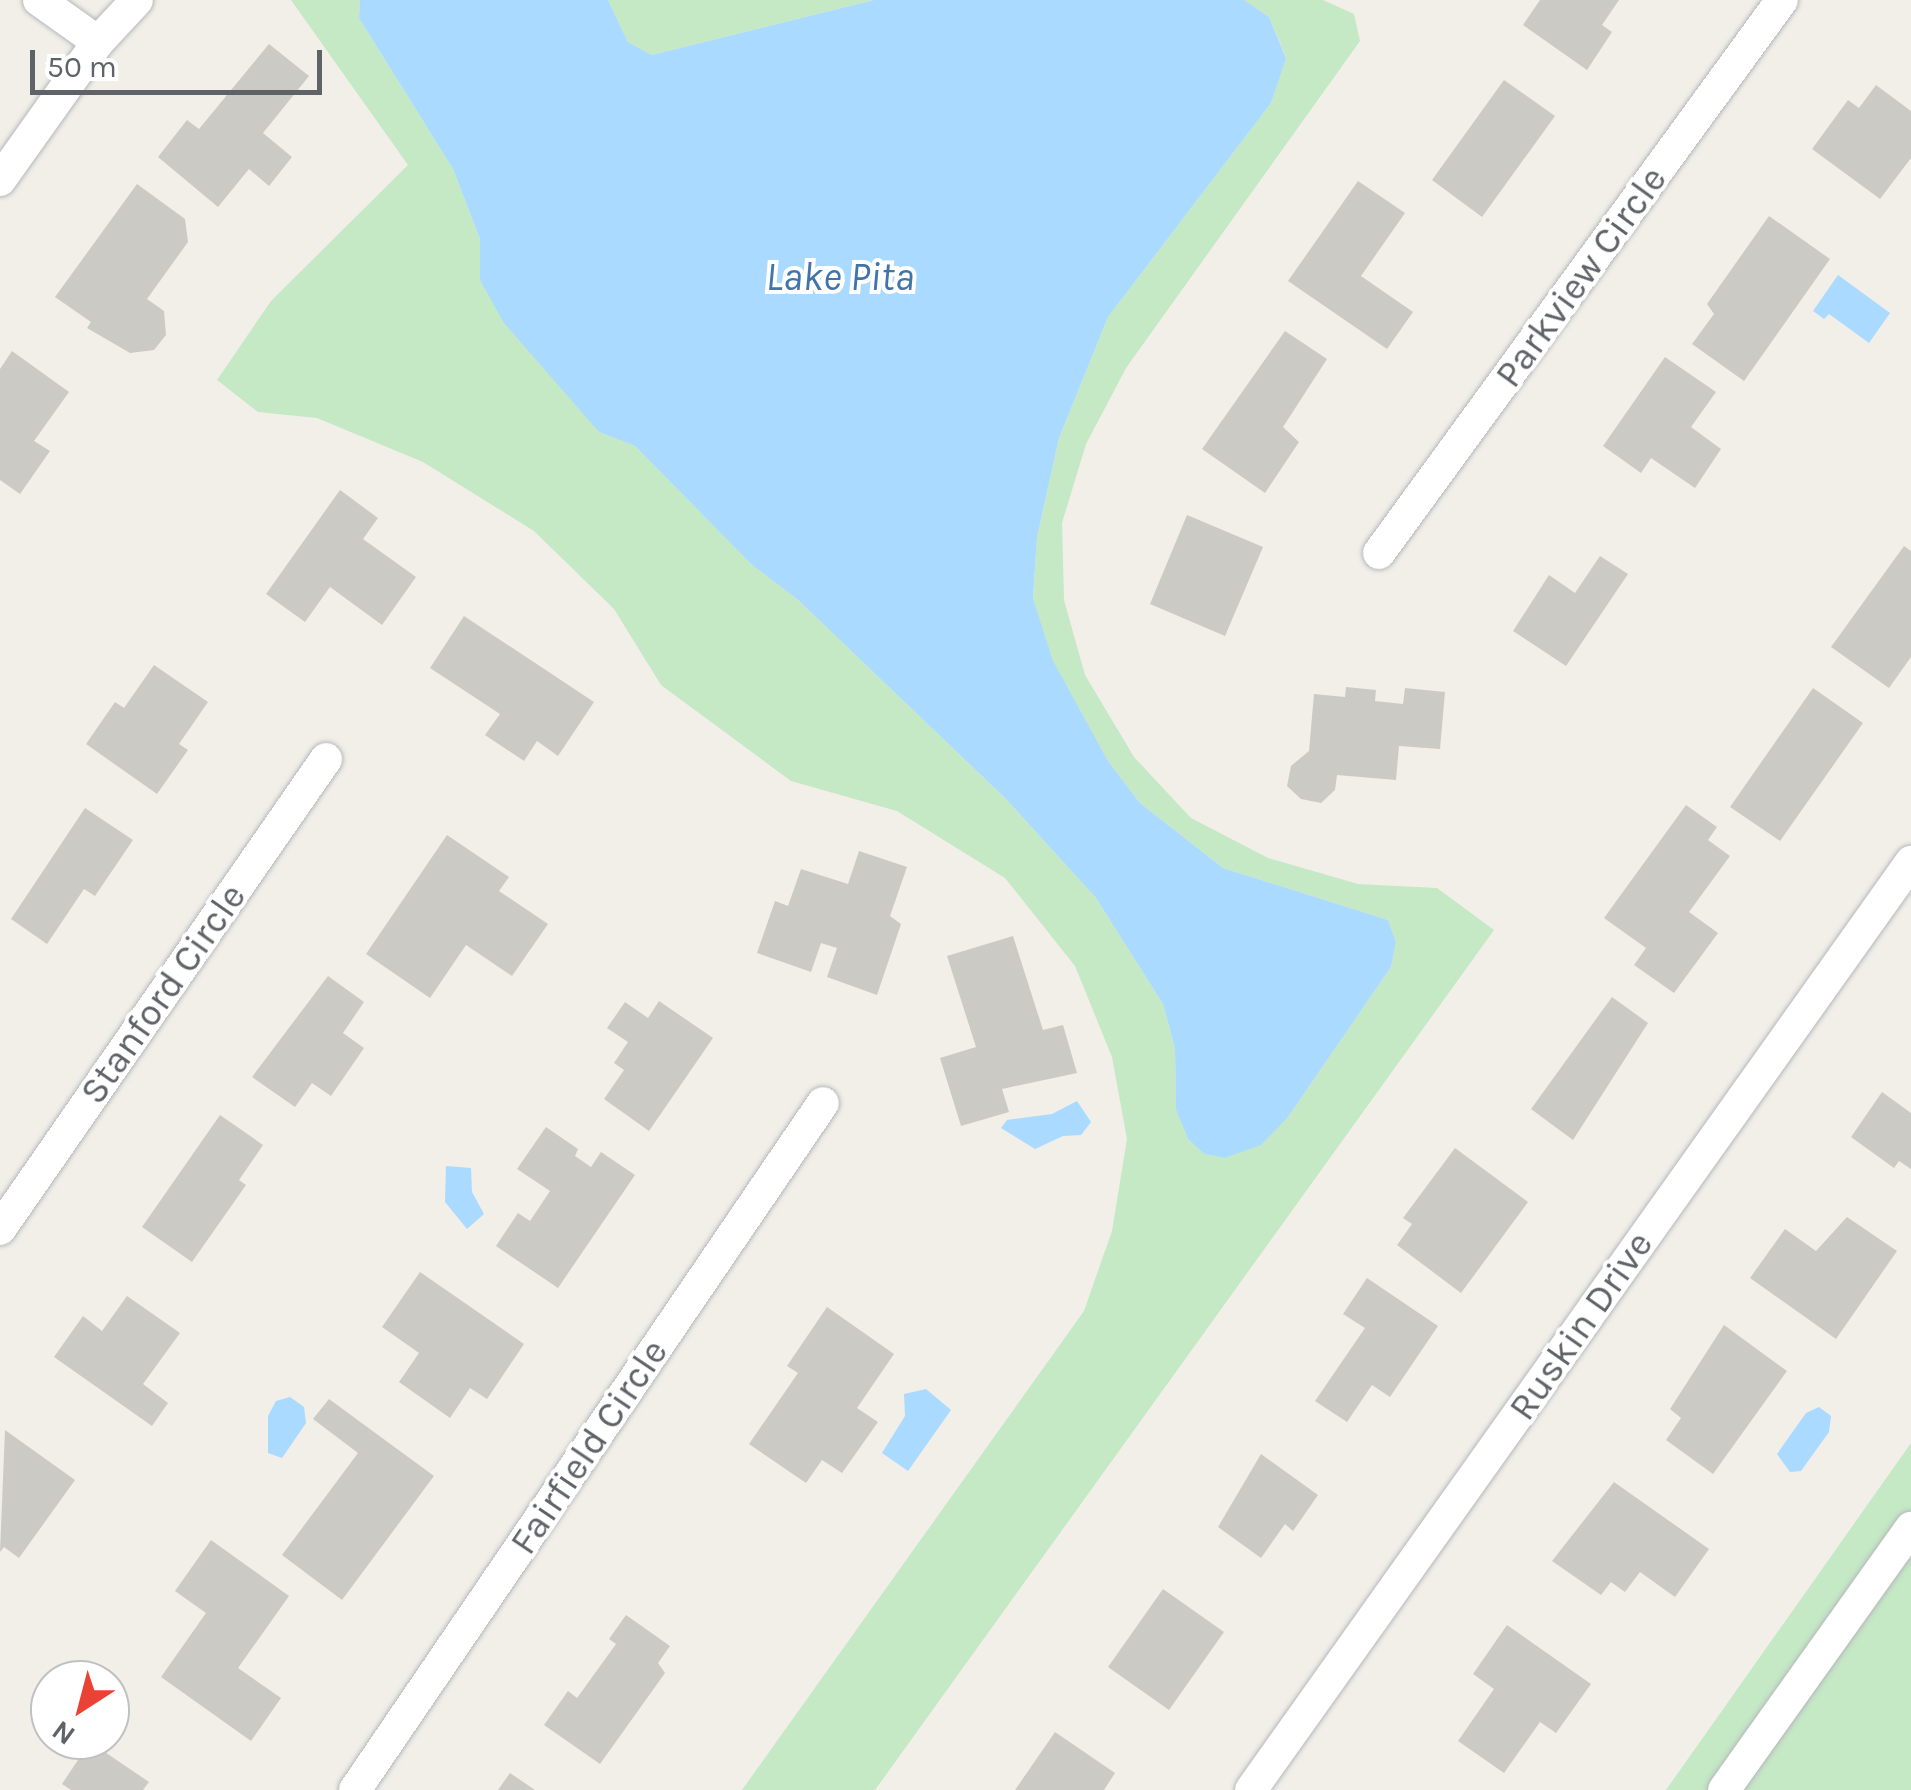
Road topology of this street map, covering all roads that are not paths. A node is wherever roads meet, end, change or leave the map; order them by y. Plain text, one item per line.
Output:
1 (39, 0) edge
2 (137, 0) edge
3 (1782, 0) edge
4 (98, 42) junction
5 (0, 180) edge
6 (1380, 554) dead end
7 (326, 760) dead end
8 (1911, 862) edge
9 (823, 1103) dead end
10 (0, 1229) edge
11 (1911, 1528) edge
12 (355, 1790) edge
13 (1251, 1790) edge
14 (1724, 1790) edge

1 - 4 street
2 - 4 street
3 - 6 street, Parkview Circle
4 - 5 street
7 - 10 street, Stanford Circle
8 - 13 street, Ruskin Drive
9 - 12 street, Fairfield Circle
11 - 14 street

